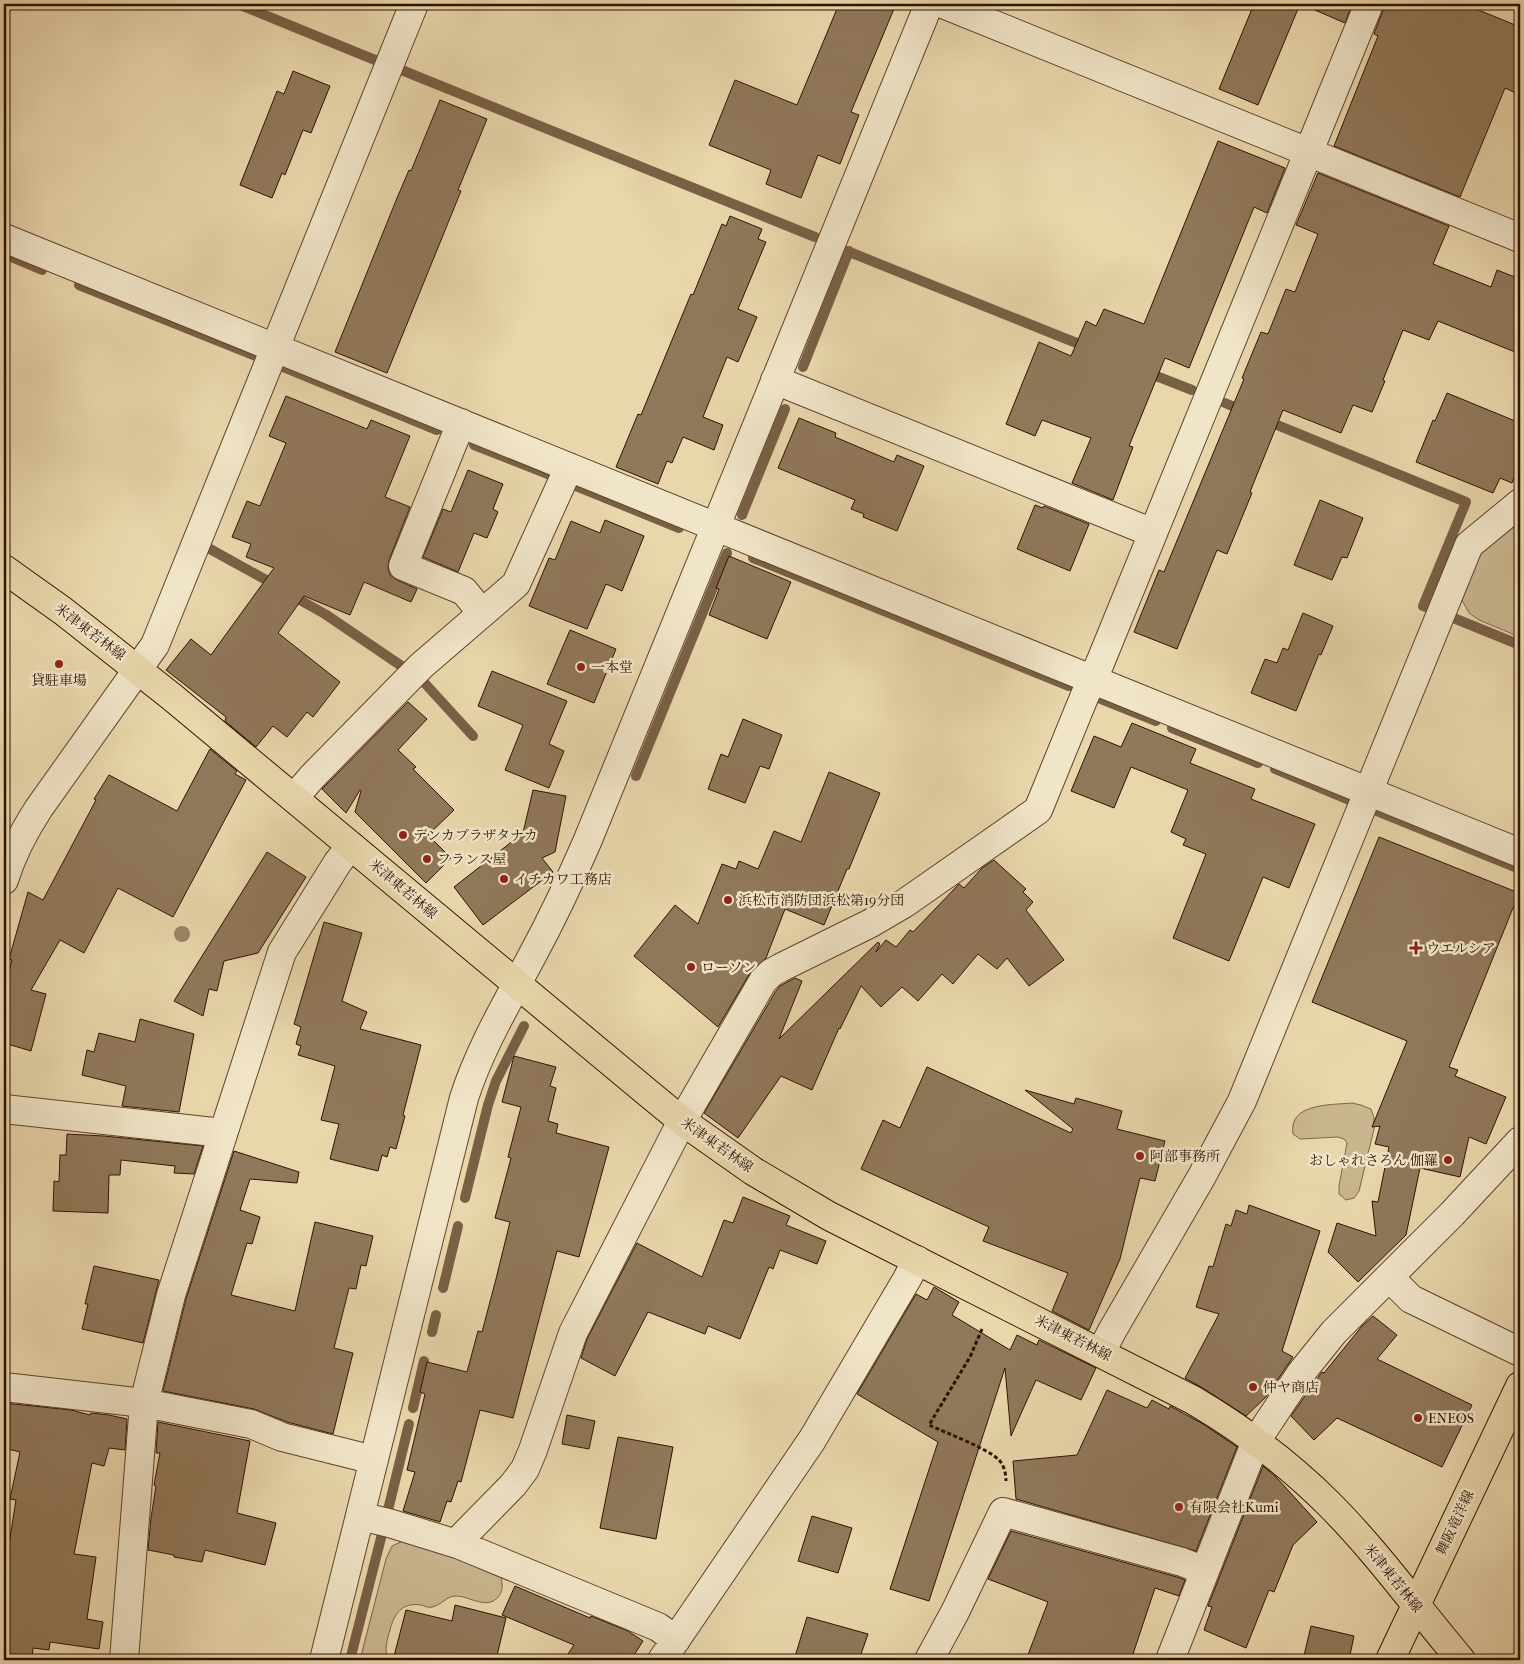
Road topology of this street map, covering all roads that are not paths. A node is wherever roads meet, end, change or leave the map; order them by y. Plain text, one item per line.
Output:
1 (414, 4) edge
2 (929, 4) edge
3 (943, 4) edge
4 (1369, 4) edge
5 (1308, 152) junction
6 (4, 238) edge
7 (1520, 238) edge
8 (275, 348) junction
9 (775, 380) junction
10 (461, 423) junction
11 (569, 467) junction
12 (1520, 503) edge
13 (716, 527) junction
14 (1153, 534) junction
15 (4, 569) edge
16 (482, 612) junction
17 (138, 669) junction
18 (1093, 679) junction
19 (1368, 791) junction
20 (294, 798) junction
21 (351, 846) junction
22 (1520, 853) edge
23 (4, 880) edge
24 (517, 984) junction
25 (4, 1109) edge
26 (682, 1121) junction
27 (223, 1134) junction
28 (1520, 1141) edge
29 (916, 1260) junction
30 (1390, 1278) junction
31 (1102, 1352) junction
32 (1520, 1352) edge
33 (1520, 1386) edge
34 (4, 1387) edge
35 (144, 1403) junction
36 (1256, 1441) junction
37 (374, 1460) junction
38 (360, 1516) junction
39 (460, 1545) junction
40 (1205, 1571) junction
41 (1416, 1606) junction
42 (669, 1650) edge
43 (124, 1660) edge
44 (324, 1660) edge
45 (929, 1660) edge
46 (1170, 1660) edge
47 (1390, 1660) edge
48 (1461, 1660) edge

1 - 8 street
2 - 9 street
3 - 5 street
4 - 5 street
5 - 7 street
5 - 14 street
6 - 8 street
8 - 10 street
8 - 17 street
9 - 13 street
9 - 14 street
10 - 11 street
10 - 16 street
11 - 13 street
11 - 16 street
12 - 19 street
13 - 18 street
13 - 24 street
14 - 18 street
15 - 17 main road, 米津東若林線
16 - 20 street
17 - 20 main road, 米津東若林線
17 - 23 street
18 - 19 street
18 - 26 street
19 - 22 street
19 - 31 street
20 - 21 main road, 米津東若林線
21 - 24 main road, 米津東若林線
21 - 27 street
24 - 26 main road, 米津東若林線
24 - 37 street
25 - 27 street
26 - 29 main road, 米津東若林線
26 - 39 street
27 - 35 street
28 - 30 street
29 - 31 main road, 米津東若林線
29 - 42 street
30 - 32 street
30 - 36 street
31 - 36 main road, 米津東若林線
33 - 41 main road, 舞阪竜洋線
34 - 35 street
35 - 37 street
35 - 43 street
36 - 40 street
36 - 41 main road, 米津東若林線
37 - 38 street
38 - 39 street
38 - 44 street
39 - 42 street
40 - 45 street
40 - 46 street
41 - 47 main road, 舞阪竜洋線
41 - 48 main road, 米津東若林線

